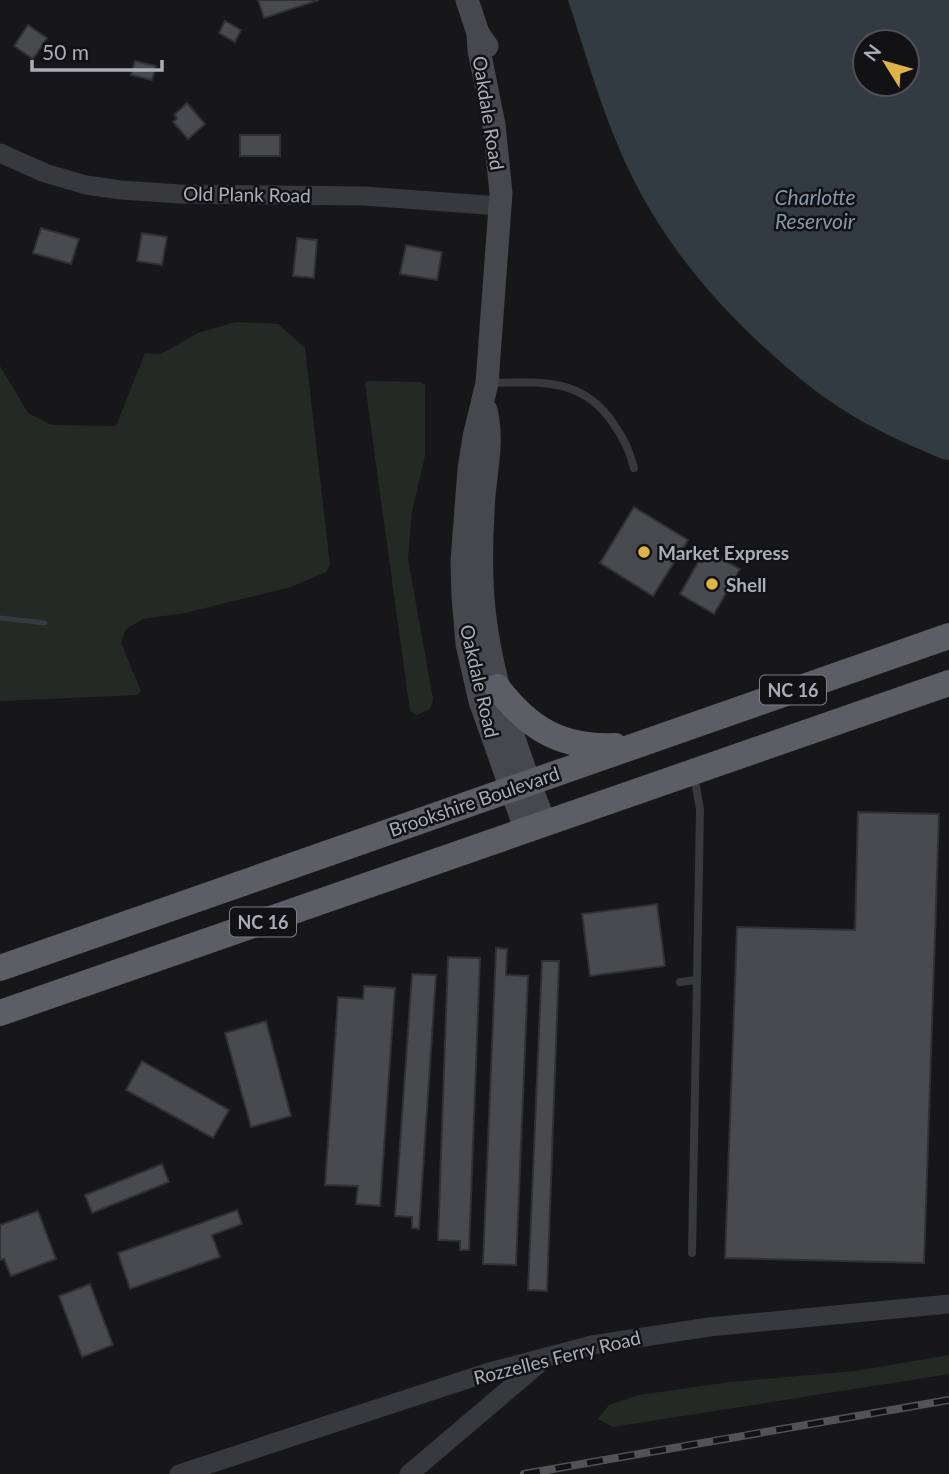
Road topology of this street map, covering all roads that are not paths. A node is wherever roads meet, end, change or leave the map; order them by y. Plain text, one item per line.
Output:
1 (467, 0) edge
2 (0, 153) edge
3 (501, 199) junction
4 (486, 392) junction
5 (634, 468) dead end
6 (949, 636) edge
7 (949, 683) edge
8 (497, 687) junction
9 (638, 744) junction
10 (694, 772) junction
11 (520, 785) junction
12 (536, 827) junction
13 (0, 968) edge
14 (697, 980) junction
15 (680, 982) dead end
16 (0, 1013) edge
17 (692, 1253) dead end
18 (949, 1304) edge
19 (548, 1356) junction
20 (179, 1474) edge
21 (410, 1474) edge

1 - 3 main road, Oakdale Road
2 - 3 street, Old Plank Road
3 - 4 main road, Oakdale Road
4 - 5 lane
4 - 8 main road, Oakdale Road
4 - 11 main road, Oakdale Road
6 - 9 highway, Brookshire Boulevard / NC 16
7 - 10 highway, NC 16
8 - 9 highway
8 - 11 main road, Oakdale Road
9 - 11 highway, Brookshire Boulevard / NC 16
10 - 12 highway, NC 16
10 - 14 lane
11 - 12 main road, Oakdale Road
11 - 13 highway, Brookshire Boulevard / NC 16
12 - 16 highway, NC 16
14 - 15 lane
14 - 17 lane
18 - 19 street, Rozzelles Ferry Road
19 - 20 street, Rozzelles Ferry Road
19 - 21 street

